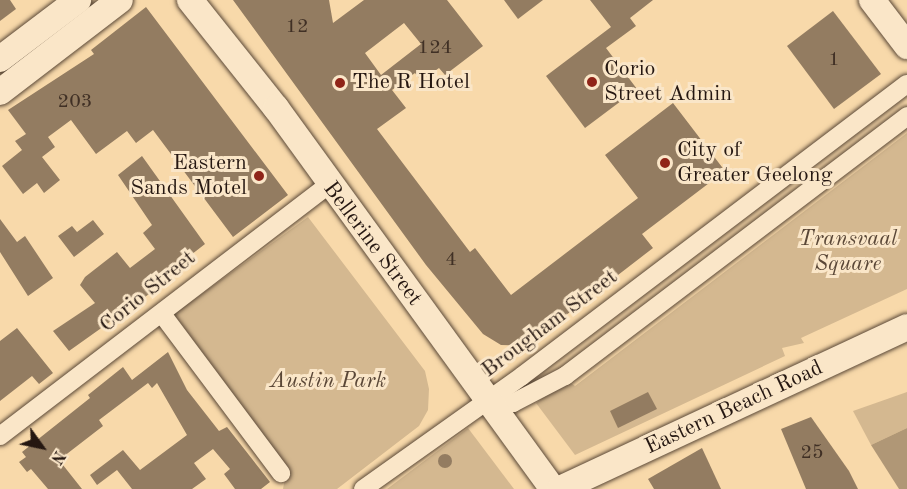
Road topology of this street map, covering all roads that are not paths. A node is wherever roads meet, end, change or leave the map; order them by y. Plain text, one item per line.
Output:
1 (78, 0) edge
2 (120, 0) edge
3 (190, 0) edge
4 (872, 0) edge
5 (907, 46) edge
6 (0, 59) edge
7 (907, 84) edge
8 (0, 92) edge
9 (907, 116) edge
10 (327, 186) junction
11 (662, 270) junction
12 (677, 290) junction
13 (164, 310) junction
14 (907, 327) edge
15 (488, 400) junction
16 (0, 436) edge
17 (280, 473) dead end
18 (363, 489) edge
19 (553, 489) edge
20 (560, 489) edge

1 - 6 street
2 - 8 street
3 - 10 street, Bellerine Street
4 - 5 street
7 - 11 street, Brougham Street
9 - 12 street, Brougham Street
10 - 13 street, Corio Street
10 - 15 street, Bellerine Street
11 - 12 street
11 - 15 street, Brougham Street
12 - 15 street, Brougham Street
13 - 16 street, Corio Street
13 - 17 street
14 - 20 street, Eastern Beach Road
15 - 18 street
15 - 19 street, Bellerine Street

